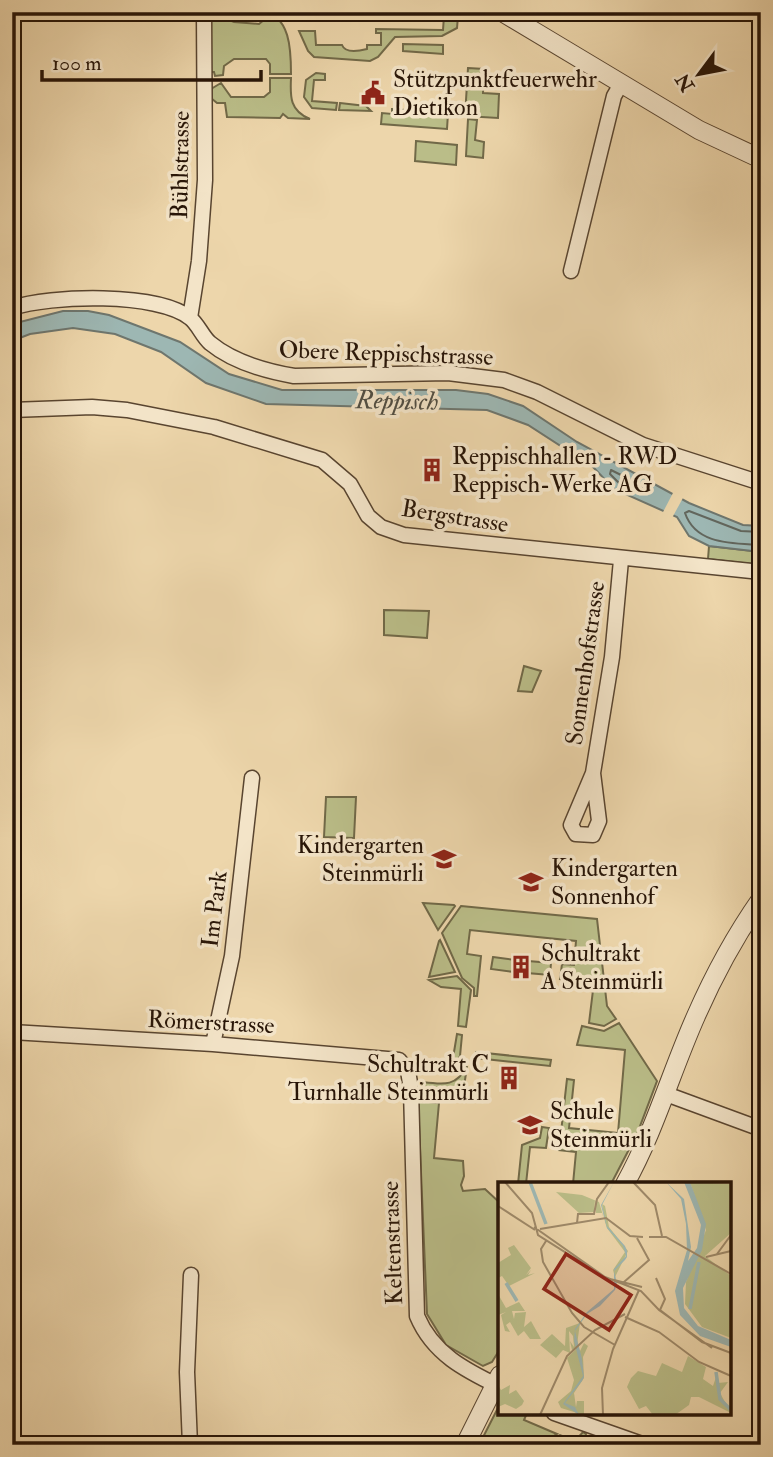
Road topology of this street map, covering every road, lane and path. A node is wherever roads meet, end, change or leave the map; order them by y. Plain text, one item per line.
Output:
1 (204, 12) edge
2 (502, 12) edge
3 (621, 84) junction
4 (761, 159) edge
5 (571, 271) dead end
6 (12, 308) edge
7 (190, 317) junction
8 (12, 410) edge
9 (761, 482) edge
10 (621, 560) junction
11 (761, 572) edge
12 (593, 773) dead end
13 (252, 778) dead end
14 (761, 899) edge
15 (12, 1032) edge
16 (213, 1044) junction
17 (404, 1065) joint
18 (666, 1094) junction
19 (761, 1129) edge
20 (626, 1182) edge
21 (191, 1275) dead end
22 (498, 1382) edge
23 (560, 1415) edge
24 (190, 1445) edge
25 (465, 1445) edge
26 (645, 1445) edge

1 - 7 street, Bühlstrasse
2 - 3 street
3 - 4 street
3 - 5 street
6 - 7 street
7 - 9 street, Obere Reppischstrasse
8 - 10 street, Bergstrasse
10 - 11 street, Bergstrasse
10 - 12 street, Sonnenhofstrasse
13 - 16 street, Im Park
14 - 18 street
15 - 16 street, Römerstrasse
16 - 17 street, Römerstrasse
17 - 22 street, Keltenstrasse
18 - 19 street
18 - 20 street
21 - 24 street
22 - 25 street
23 - 26 street

